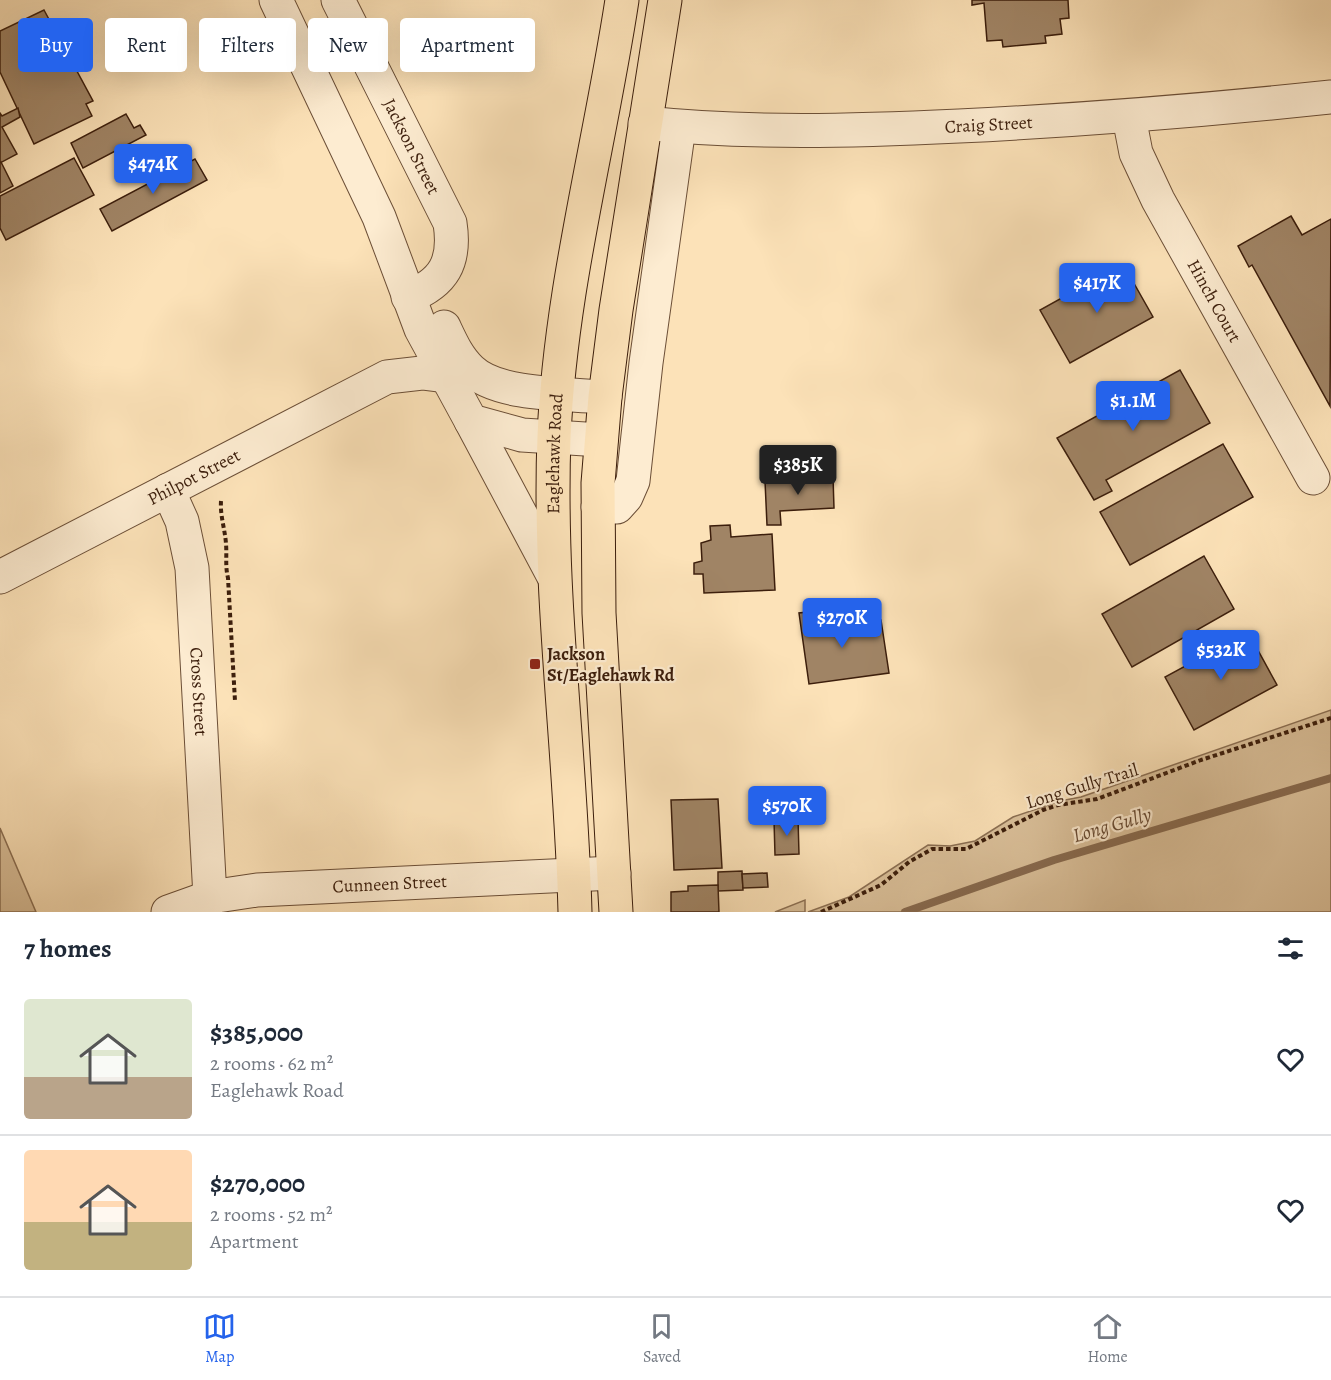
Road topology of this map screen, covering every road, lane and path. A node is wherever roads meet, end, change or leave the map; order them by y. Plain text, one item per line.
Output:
1 (276, 0) edge
2 (338, 0) edge
3 (622, 0) edge
4 (664, 0) edge
5 (1331, 97) edge
6 (1128, 117) junction
7 (645, 123) junction
8 (679, 127) junction
9 (417, 294) junction
10 (564, 327) junction
11 (421, 329) junction
12 (446, 375) junction
13 (387, 377) junction
14 (557, 393) junction
15 (605, 397) junction
16 (471, 421) junction
17 (554, 438) junction
18 (601, 440) junction
19 (1313, 478) dead end
20 (168, 490) junction
21 (221, 501) dead end
22 (608, 507) junction
23 (553, 575) junction
24 (0, 577) edge
25 (235, 701) dead end
26 (1331, 718) edge
27 (614, 873) junction
28 (574, 875) junction
29 (210, 897) junction
30 (168, 912) edge
31 (574, 912) edge
32 (616, 912) edge
33 (821, 912) edge

1 - 9 street
2 - 9 street, Jackson Street
3 - 10 main road, Eaglehawk Road
4 - 7 main road
5 - 6 street, Craig Street
6 - 8 street, Craig Street
6 - 19 street, Hinch Court
7 - 8 street, Craig Street
7 - 10 main road
7 - 15 main road
8 - 22 street
9 - 11 street
9 - 14 street
10 - 14 main road, Eaglehawk Road
11 - 12 street
11 - 13 street, Philpot Street
12 - 13 street, Philpot Street
12 - 16 street
13 - 20 street, Philpot Street
14 - 15 street
14 - 17 main road, Eaglehawk Road
15 - 18 main road
16 - 17 street
16 - 23 street
17 - 18 street
17 - 23 main road, Eaglehawk Road
18 - 22 main road
20 - 24 street, Philpot Street
20 - 29 street, Cross Street
21 - 25 path
22 - 27 main road
23 - 28 main road, Eaglehawk Road
26 - 33 path, Long Gully Trail
27 - 28 street, Cunneen Street
27 - 32 main road
28 - 29 street, Cunneen Street
28 - 31 main road, Eaglehawk Road
29 - 30 street, Cunneen Street

